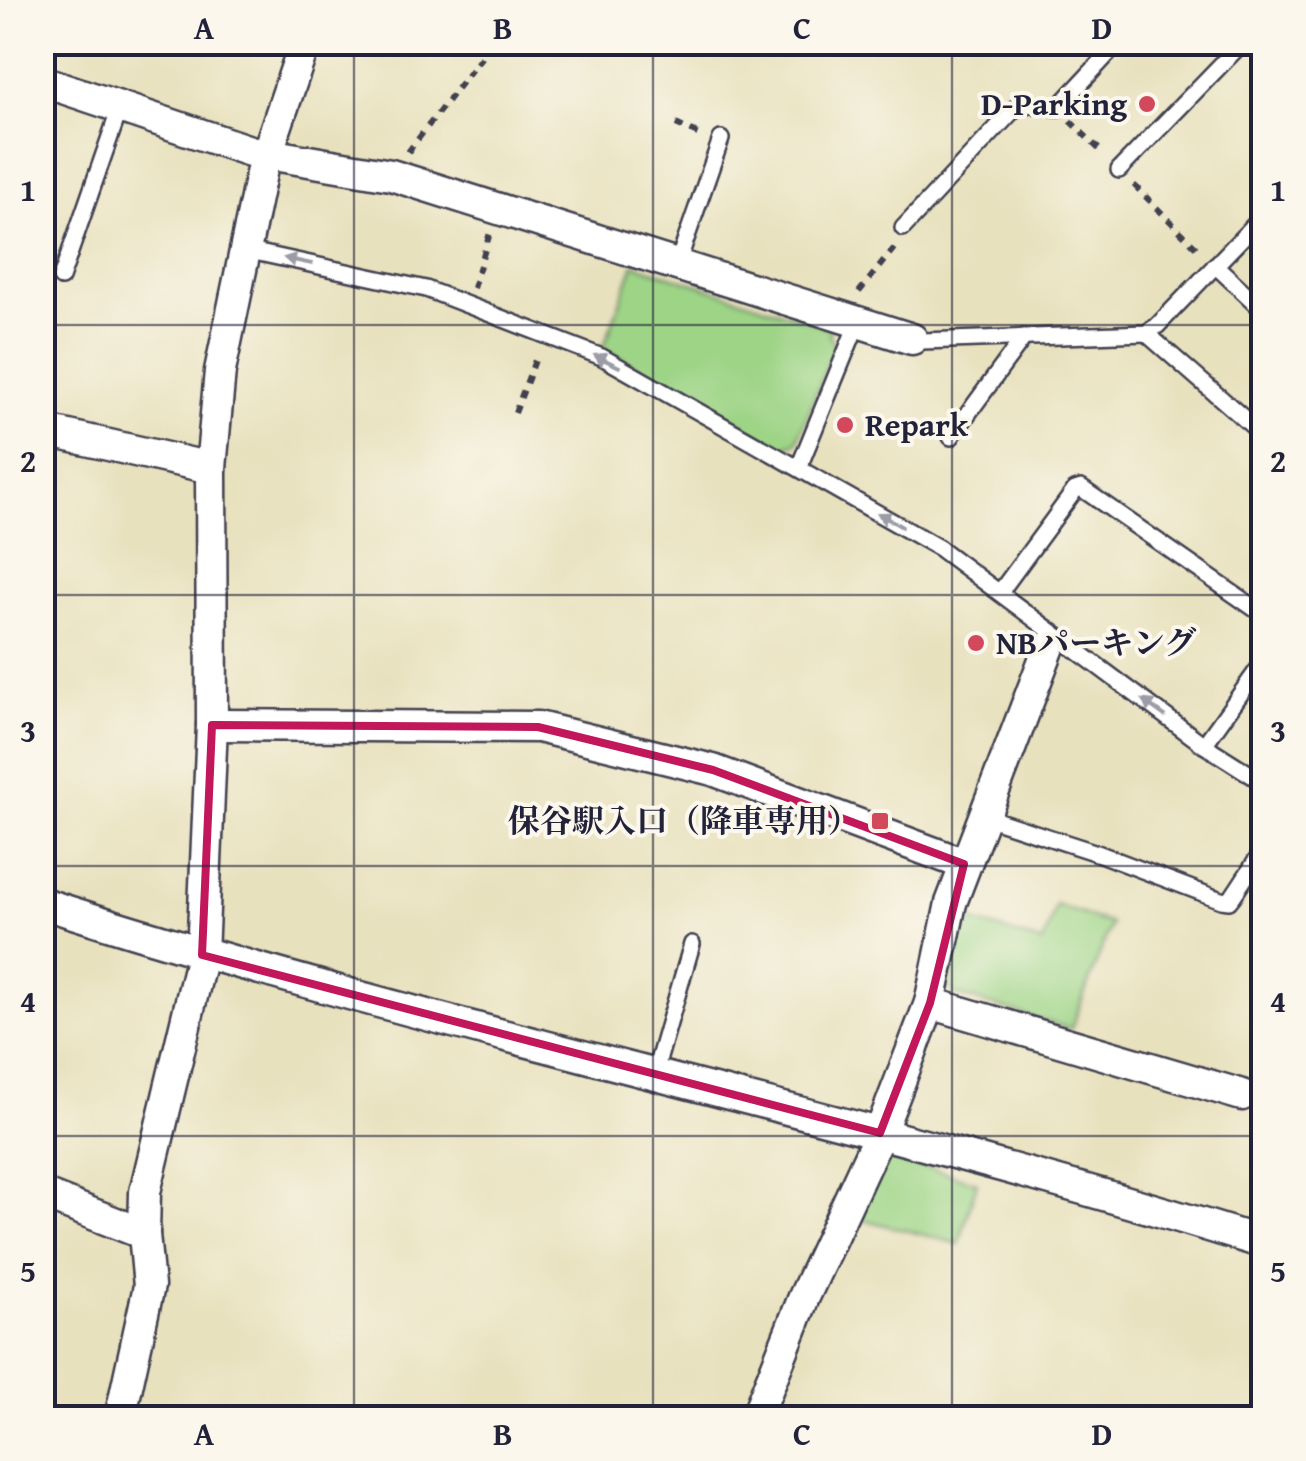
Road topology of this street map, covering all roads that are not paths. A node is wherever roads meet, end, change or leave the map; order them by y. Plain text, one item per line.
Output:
1 (304, 42) edge
2 (1119, 42) edge
3 (1243, 42) edge
4 (42, 81) edge
5 (120, 108) junction
6 (721, 139) dead end
7 (269, 152) junction
8 (1119, 170) dead end
9 (1264, 215) edge
10 (903, 228) road end
11 (245, 250) junction
12 (1214, 264) junction
13 (677, 265) junction
14 (61, 278) dead end
15 (1264, 311) edge
16 (848, 319) junction
17 (1146, 333) junction
18 (1024, 338) junction
19 (912, 339) joint
20 (42, 430) edge
21 (952, 436) dead end
22 (1264, 436) edge
23 (799, 467) junction
24 (211, 468) junction
25 (1000, 592) junction
26 (1264, 615) edge
27 (1051, 641) junction
28 (1264, 661) edge
29 (212, 724) junction
30 (1204, 744) junction
31 (1264, 783) edge
32 (983, 816) junction
33 (1264, 849) edge
34 (964, 864) junction
35 (42, 903) edge
36 (692, 944) dead end
37 (202, 954) junction
38 (930, 1003) junction
39 (654, 1075) junction
40 (1249, 1095) dead end
41 (880, 1133) junction
42 (42, 1194) edge
43 (144, 1234) junction
44 (1264, 1243) edge
45 (120, 1418) edge
46 (756, 1418) edge

1 - 7 street
2 - 10 lane
3 - 8 lane
4 - 5 street
5 - 7 street
5 - 14 lane
6 - 13 lane
7 - 11 street
7 - 13 street
9 - 12 lane
23 -> 11 lane
11 - 24 street
12 - 15 lane
12 - 17 lane
13 - 16 street
16 - 19 street
16 - 23 lane
17 - 18 lane
17 - 22 lane
18 - 19 lane
18 - 21 lane
20 - 24 street
25 -> 23 lane
24 - 29 street
25 - 26 lane
25 - 27 lane
30 -> 27 lane
27 - 32 street
28 - 30 lane
29 - 34 street
29 - 37 street
30 - 31 lane
32 - 33 lane
32 - 34 street
34 - 38 street
35 - 37 street
36 - 39 lane
37 - 39 street
37 - 43 street
38 - 40 street
38 - 41 street
39 - 41 street
41 - 44 street
41 - 46 street
42 - 43 street
43 - 45 street

